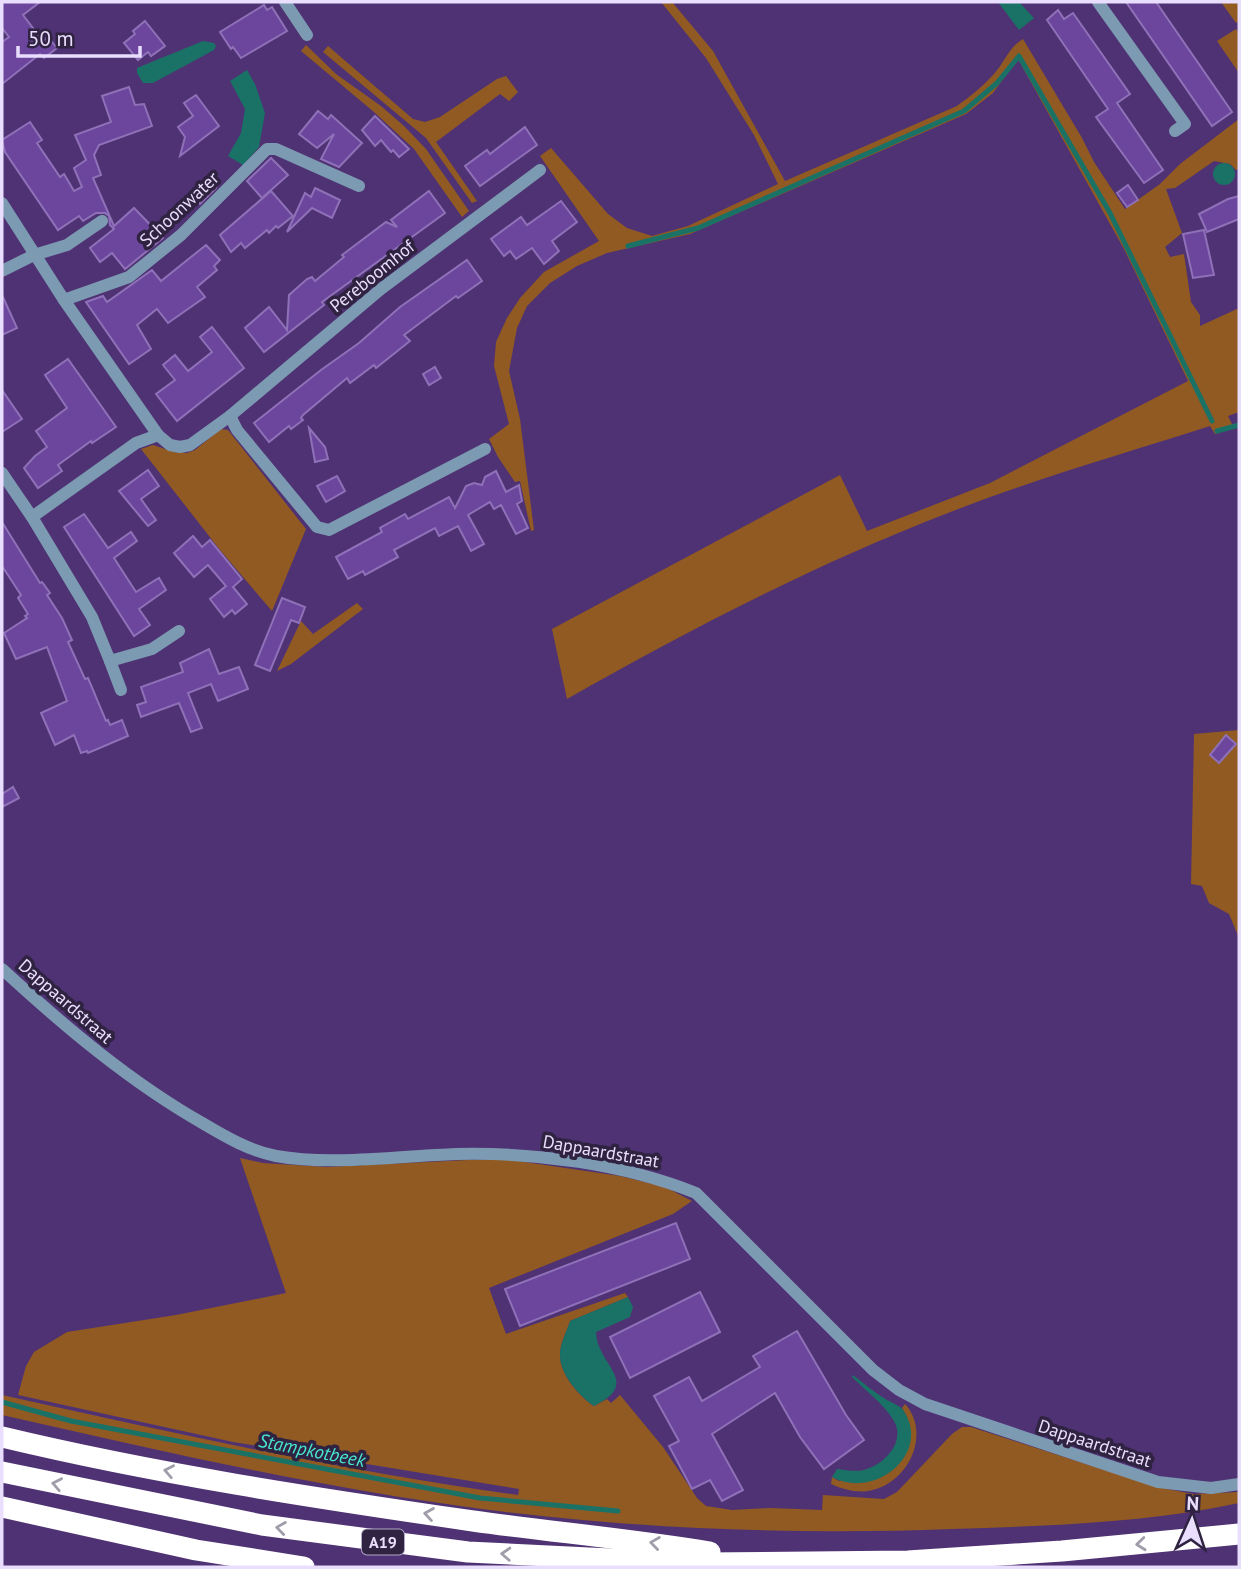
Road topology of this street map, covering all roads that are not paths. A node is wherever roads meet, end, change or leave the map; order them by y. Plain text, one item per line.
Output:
1 (285, 2) edge
2 (1098, 2) edge
3 (307, 35) dead end
4 (1175, 131) dead end
5 (540, 170) dead end
6 (359, 186) dead end
7 (2, 203) edge
8 (102, 221) dead end
9 (34, 255) junction
10 (2, 271) edge
11 (64, 300) junction
12 (230, 416) junction
13 (158, 435) junction
14 (485, 449) dead end
15 (2, 473) edge
16 (32, 517) junction
17 (178, 631) dead end
18 (110, 662) junction
19 (121, 690) dead end
20 (2, 969) edge
21 (2, 1437) edge
22 (2, 1472) edge
23 (1239, 1484) edge
24 (2, 1507) edge
25 (1237, 1534) edge
26 (771, 1562) junction
27 (304, 1567) edge

1 - 3 street
2 - 4 street
5 - 12 street, Pereboomhof
6 - 11 street, Schoonwater
7 - 9 street
8 - 9 street
9 - 10 street
9 - 11 street
11 - 13 street
12 - 13 street, Pereboomhof
12 - 14 street
13 - 16 street
15 - 16 street
16 - 18 street
17 - 18 street
18 - 19 street
20 - 23 street, Dappaardstraat
26 -> 21 highway
26 -> 22 highway, A19
24 - 27 highway
25 -> 26 highway, A19

